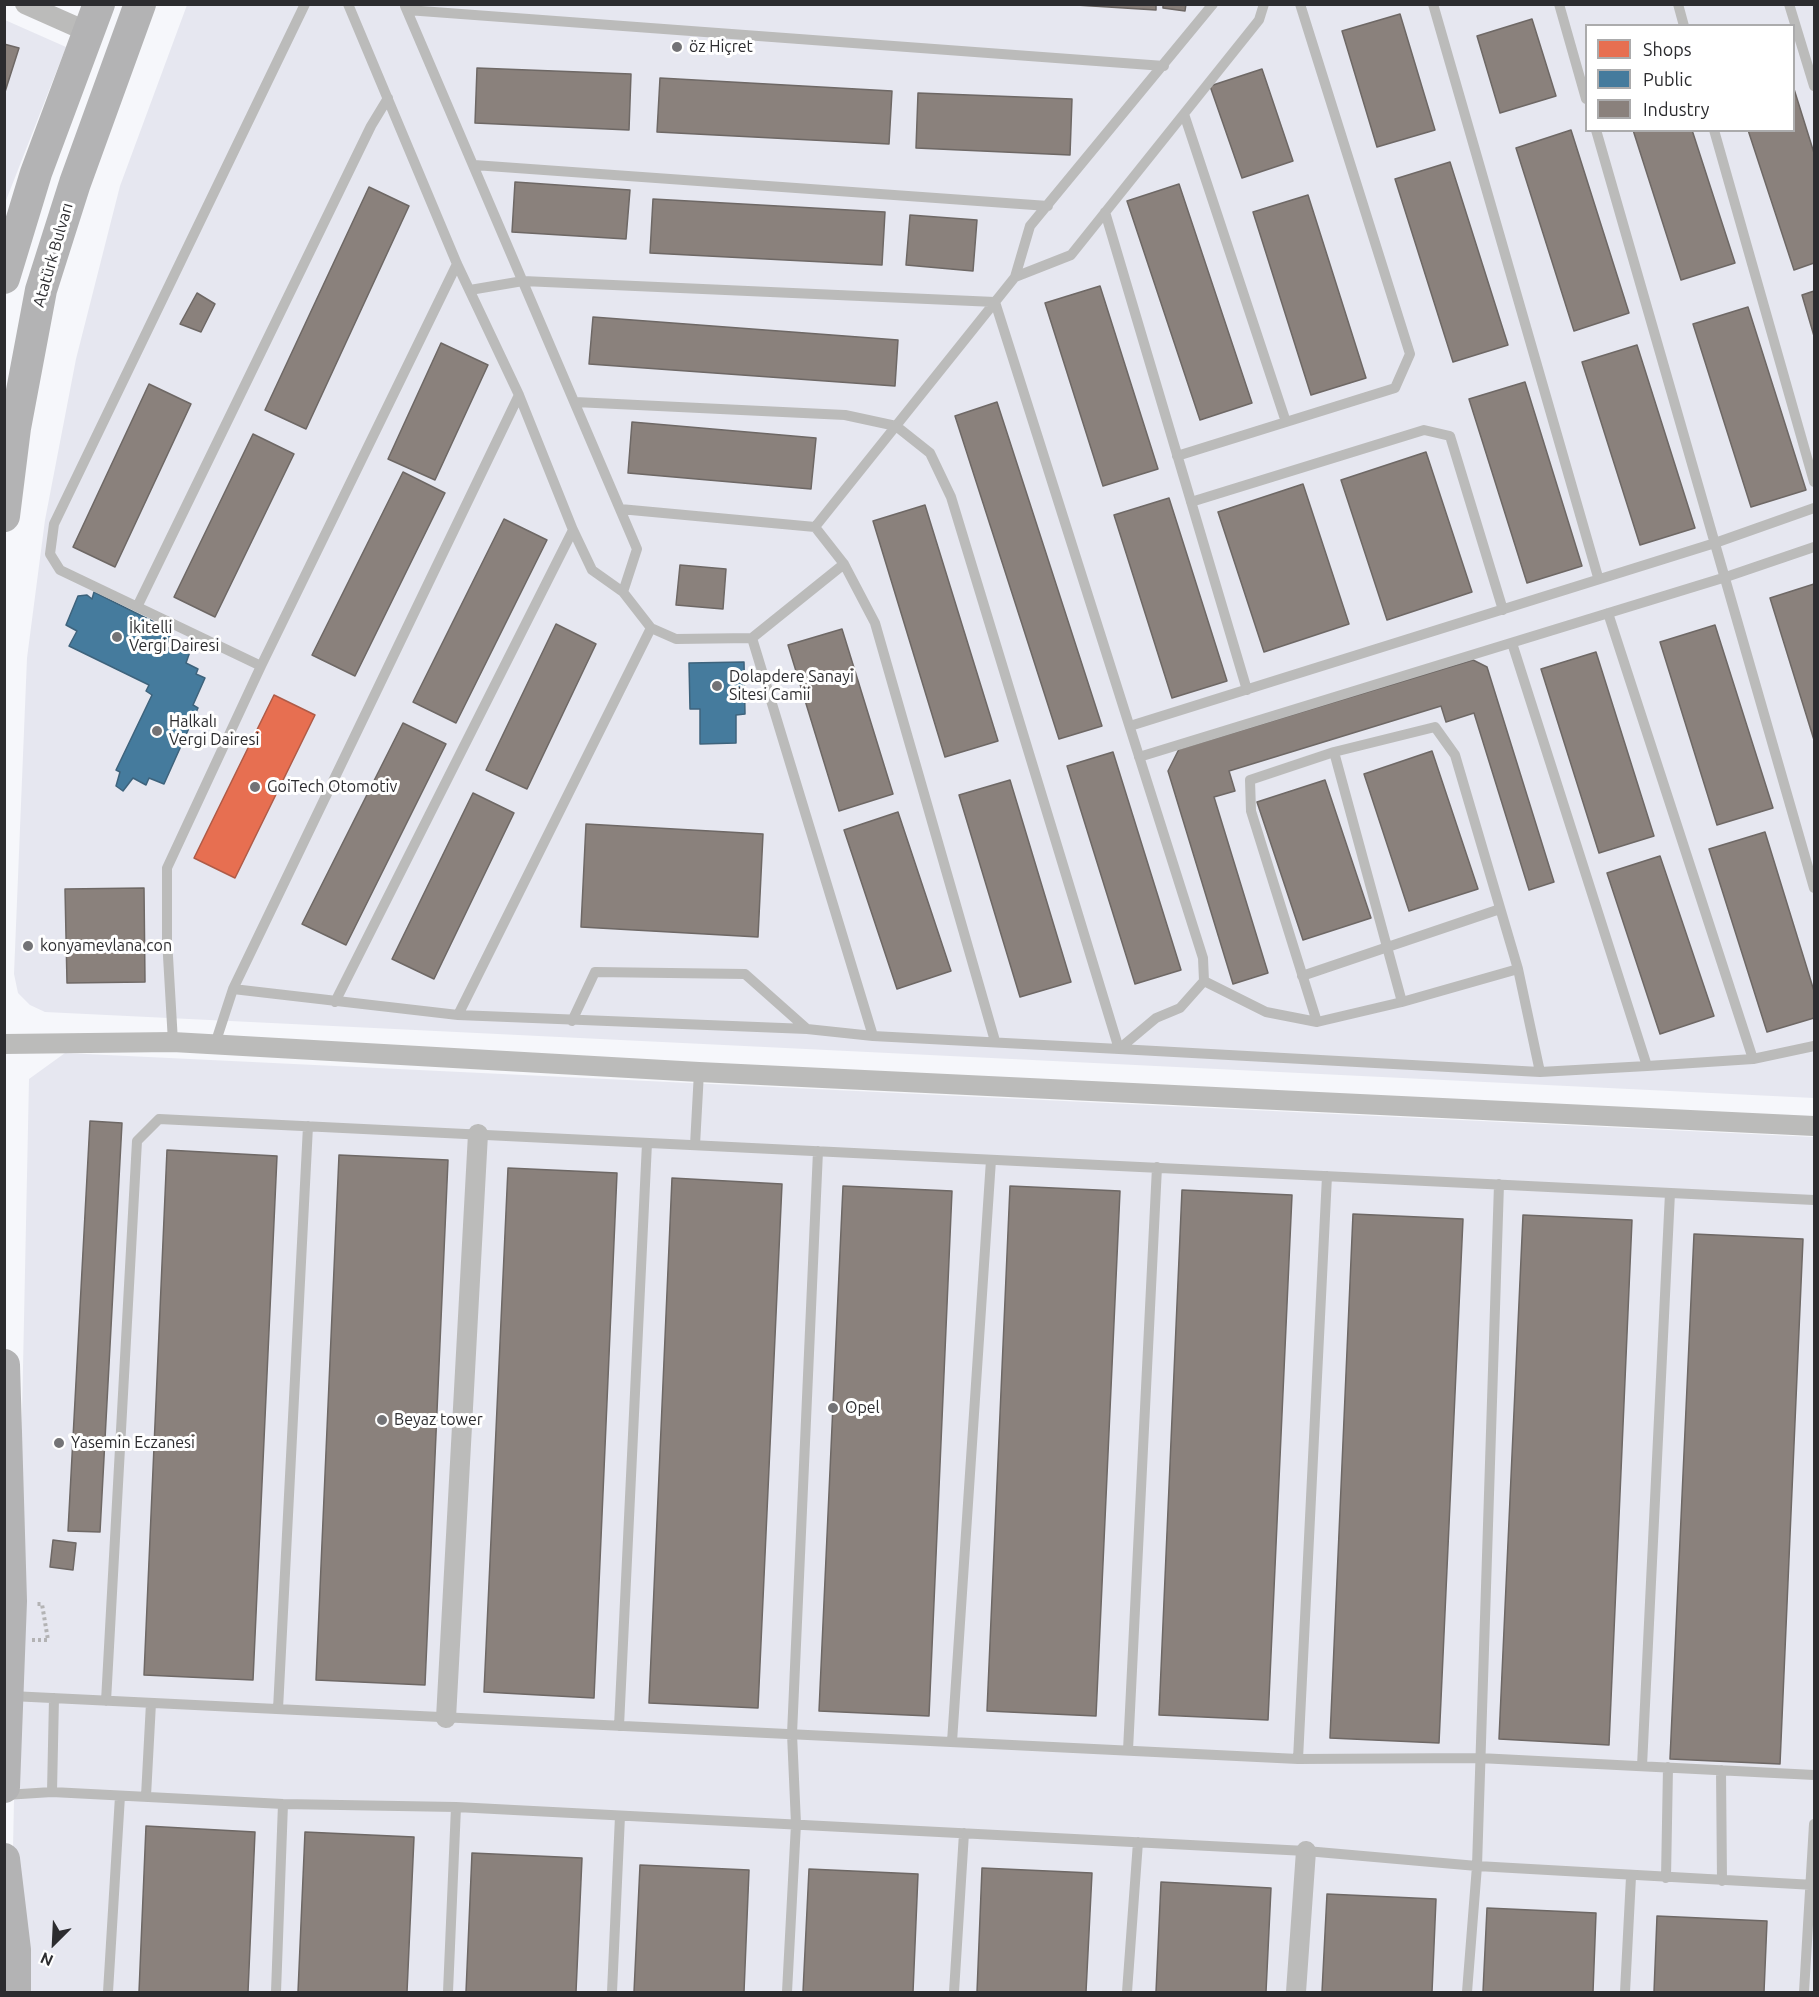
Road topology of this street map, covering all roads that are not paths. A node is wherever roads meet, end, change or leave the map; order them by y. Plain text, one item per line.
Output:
1 (25, 4) edge
2 (140, 4) edge
3 (305, 4) edge
4 (348, 4) edge
5 (1213, 4) edge
6 (1264, 4) edge
7 (1300, 4) edge
8 (1433, 4) edge
9 (1559, 4) edge
10 (1678, 4) edge
11 (1789, 4) edge
12 (405, 7) edge
13 (93, 18) edge
14 (1683, 24) edge
15 (1164, 66) junction
16 (1815, 86) edge
17 (1585, 92) edge
18 (388, 98) junction
19 (1184, 114) junction
20 (1597, 132) edge
21 (1715, 132) edge
22 (474, 165) junction
23 (1048, 206) junction
24 (1105, 212) junction
25 (457, 264) junction
26 (1015, 277) junction
27 (4, 278) edge
28 (523, 281) junction
29 (470, 290) junction
30 (995, 302) junction
31 (519, 395) junction
32 (575, 402) junction
33 (1286, 422) junction
34 (896, 426) junction
35 (1177, 456) junction
36 (1815, 482) edge
37 (1191, 502) junction
38 (1815, 508) edge
39 (620, 509) junction
40 (4, 516) edge
41 (815, 527) junction
42 (573, 530) junction
43 (1715, 543) junction
44 (1815, 547) edge
45 (844, 564) junction
46 (1598, 577) junction
47 (1726, 577) junction
48 (623, 592) junction
49 (137, 607) junction
50 (1503, 610) junction
51 (1608, 613) junction
52 (651, 628) junction
53 (752, 638) junction
54 (1512, 643) junction
55 (261, 666) junction
56 (1247, 690) junction
57 (1130, 726) junction
58 (1334, 752) junction
59 (1139, 757) junction
60 (1815, 888) edge
61 (1500, 909) junction
62 (1387, 947) junction
63 (1518, 969) junction
64 (1302, 976) junction
65 (1204, 981) junction
66 (233, 989) junction
67 (335, 1002) junction
68 (1402, 1002) junction
69 (458, 1015) junction
70 (572, 1021) junction
71 (1317, 1023) junction
72 (807, 1029) junction
73 (873, 1036) junction
74 (995, 1041) junction
75 (173, 1042) junction
76 (4, 1044) edge
77 (215, 1044) junction
78 (1815, 1046) edge
79 (1119, 1049) junction
80 (1753, 1059) junction
81 (1647, 1066) junction
82 (699, 1072) junction
83 (1540, 1072) junction
84 (308, 1126) junction
85 (1815, 1126) edge
86 (478, 1134) junction
87 (647, 1143) junction
88 (695, 1145) junction
89 (818, 1151) junction
90 (991, 1160) junction
91 (1157, 1167) junction
92 (1327, 1176) junction
93 (1499, 1184) junction
94 (1670, 1192) junction
95 (1815, 1200) edge
96 (4, 1365) edge
97 (8, 1696) junction
98 (54, 1698) junction
99 (106, 1701) junction
100 (151, 1703) junction
101 (278, 1709) junction
102 (446, 1718) junction
103 (619, 1726) junction
104 (792, 1734) junction
105 (952, 1742) junction
106 (1128, 1750) junction
107 (1479, 1758) junction
108 (1298, 1759) junction
109 (1642, 1766) junction
110 (1668, 1767) junction
111 (1721, 1770) junction
112 (1815, 1774) edge
113 (4, 1787) edge
114 (52, 1792) junction
115 (4, 1795) edge
116 (120, 1796) junction
117 (146, 1796) junction
118 (283, 1804) junction
119 (456, 1807) junction
120 (620, 1816) junction
121 (795, 1824) junction
122 (1815, 1824) edge
123 (964, 1833) junction
124 (1138, 1842) junction
125 (1306, 1851) junction
126 (4, 1859) edge
127 (1477, 1866) junction
128 (1631, 1876) junction
129 (1666, 1878) junction
130 (1722, 1881) junction
131 (1813, 1886) edge
132 (15, 1992) edge
133 (108, 1992) edge
134 (276, 1992) edge
135 (448, 1992) edge
136 (612, 1992) edge
137 (787, 1992) edge
138 (954, 1992) edge
139 (1126, 1992) edge
140 (1296, 1992) edge
141 (1467, 1992) edge
142 (1625, 1992) edge
143 (1804, 1992) edge

1 - 13 street
2 - 40 main road, Atatürk Bulvarı
3 - 49 lane
4 - 18 lane
5 - 15 lane
6 - 19 lane
7 - 33 lane
8 - 46 lane
9 - 17 lane
10 - 14 lane
11 - 16 lane
12 - 15 lane
12 - 22 lane
13 - 27 main road
15 - 23 lane
18 - 25 lane
18 - 49 lane
19 - 24 lane
19 - 33 lane
20 - 43 lane
21 - 36 lane
22 - 23 lane
22 - 28 lane
23 - 26 lane
24 - 26 lane
24 - 35 lane
25 - 29 lane
25 - 55 lane
26 - 30 lane
28 - 29 lane
28 - 30 lane
28 - 32 lane
29 - 31 lane
30 - 34 lane
30 - 57 lane
31 - 42 lane
31 - 66 lane
32 - 34 lane
32 - 39 lane
33 - 35 lane
34 - 41 lane
34 - 79 lane
35 - 37 lane
37 - 50 lane
37 - 56 lane
38 - 43 lane
39 - 41 lane
39 - 48 lane
41 - 45 lane
42 - 48 lane
42 - 67 lane
43 - 46 lane
43 - 47 lane
44 - 47 lane
45 - 53 lane
45 - 74 lane
46 - 50 lane
47 - 51 lane
47 - 60 lane
48 - 52 lane
49 - 55 lane
50 - 56 lane
51 - 54 lane
51 - 80 lane
52 - 53 lane
52 - 69 lane
53 - 73 lane
54 - 59 lane
54 - 81 lane
55 - 75 lane
56 - 57 lane
57 - 59 lane
58 - 61 lane
58 - 62 lane
58 - 64 lane
59 - 65 lane
61 - 62 lane
61 - 63 lane
62 - 64 lane
62 - 68 lane
63 - 68 lane
63 - 83 lane
64 - 71 lane
65 - 71 lane
65 - 79 lane
66 - 67 lane
66 - 77 lane
67 - 69 lane
68 - 71 lane
69 - 70 lane
70 - 72 lane
70 - 72 lane
72 - 73 lane
73 - 74 lane
74 - 79 lane
75 - 76 street
75 - 77 street
77 - 82 street
78 - 80 lane
79 - 83 lane
80 - 81 lane
81 - 83 lane
82 - 85 street
82 - 88 lane
84 - 86 lane
84 - 99 lane
84 - 101 lane
86 - 87 lane
86 - 102 street
87 - 88 lane
87 - 103 lane
88 - 89 lane
89 - 90 lane
89 - 104 lane
90 - 91 lane
90 - 105 lane
91 - 92 lane
91 - 106 lane
92 - 93 lane
92 - 108 lane
93 - 94 lane
93 - 107 lane
94 - 95 lane
94 - 109 lane
96 - 97 main road
97 - 98 lane
97 - 113 main road
98 - 99 lane
98 - 114 lane
99 - 100 lane
100 - 101 lane
100 - 117 lane
101 - 102 lane
102 - 103 lane
103 - 104 lane
104 - 105 lane
104 - 121 lane
105 - 106 lane
106 - 108 lane
107 - 108 lane
107 - 109 lane
107 - 127 lane
109 - 110 lane
110 - 111 lane
110 - 129 lane
111 - 112 lane
111 - 130 lane
114 - 115 lane
114 - 116 lane
116 - 117 lane
116 - 133 lane
117 - 118 lane
118 - 119 lane
118 - 134 lane
119 - 120 lane
119 - 135 lane
120 - 121 lane
120 - 136 lane
121 - 123 lane
121 - 137 lane
122 - 131 lane
123 - 124 lane
123 - 138 lane
124 - 125 lane
124 - 139 lane
125 - 127 lane
125 - 140 street
126 - 132 main road
127 - 128 lane
127 - 141 lane
128 - 129 lane
128 - 142 lane
129 - 130 lane
130 - 131 lane
131 - 143 lane

